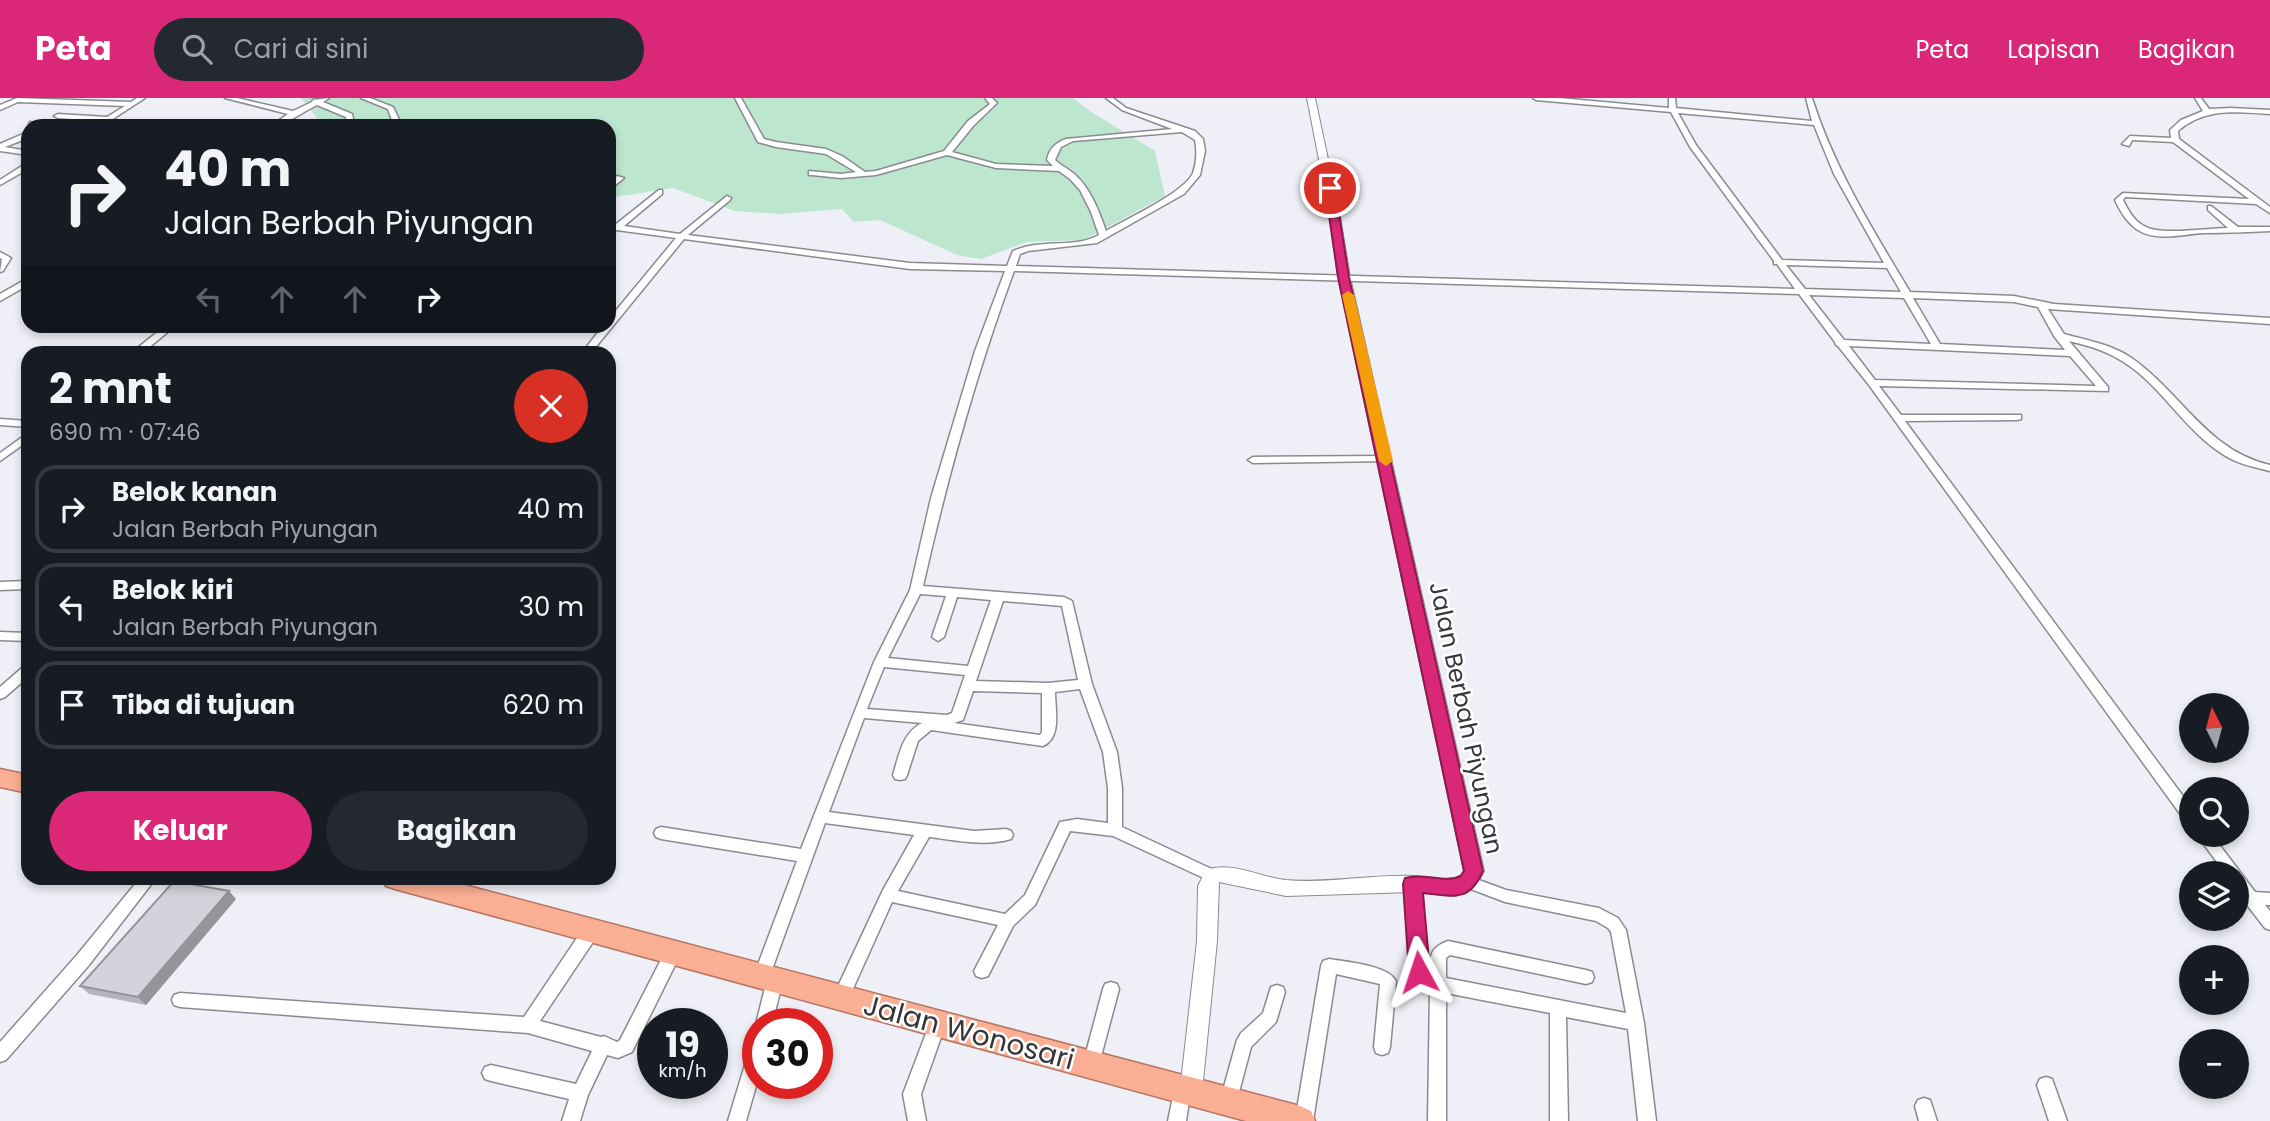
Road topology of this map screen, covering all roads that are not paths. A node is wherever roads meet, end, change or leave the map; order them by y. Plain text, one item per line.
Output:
1 (142, 98) edge
2 (228, 98) edge
3 (326, 98) edge
4 (364, 98) edge
5 (738, 98) edge
6 (988, 98) edge
7 (1110, 98) edge
8 (1311, 98) edge
9 (1536, 98) edge
10 (1809, 98) edge
11 (2198, 98) edge
12 (19, 99) edge
13 (1558, 99) edge
14 (0, 100) edge
15 (315, 101) junction
16 (80, 102) junction
17 (1627, 102) edge
18 (132, 104) junction
19 (1673, 104) edge
20 (0, 108) edge
21 (2207, 111) junction
22 (2270, 112) edge
23 (294, 113) junction
24 (109, 119) joint
25 (285, 119) edge
26 (350, 119) edge
27 (395, 119) edge
28 (1815, 123) junction
29 (1184, 129) junction
30 (21, 138) edge
31 (2175, 140) junction
32 (2126, 144) dead end
33 (0, 148) edge
34 (21, 152) edge
35 (947, 153) junction
36 (1058, 169) junction
37 (21, 170) edge
38 (812, 173) dead end
39 (863, 174) junction
40 (620, 178) dead end
41 (616, 182) edge
42 (0, 183) edge
43 (659, 192) dead end
44 (727, 198) dead end
45 (2258, 202) junction
46 (2211, 208) dead end
47 (2270, 211) edge
48 (616, 226) edge
49 (616, 228) edge
50 (2270, 229) edge
51 (2234, 230) junction
52 (682, 236) junction
53 (1103, 236) junction
54 (2270, 236) edge
55 (0, 255) edge
56 (1777, 262) junction
57 (1890, 265) junction
58 (1009, 268) junction
59 (0, 269) edge
60 (1344, 277) junction
61 (21, 286) edge
62 (1802, 293) junction
63 (1907, 295) junction
64 (0, 298) edge
65 (2042, 305) junction
66 (2054, 307) joint
67 (616, 316) edge
68 (2270, 321) edge
69 (161, 333) edge
70 (2059, 337) junction
71 (1839, 343) junction
72 (144, 346) edge
73 (1937, 347) junction
74 (2073, 353) junction
75 (1872, 383) junction
76 (2017, 417) dead end
77 (1898, 418) junction
78 (0, 422) edge
79 (21, 424) edge
80 (21, 442) edge
81 (0, 458) edge
82 (1385, 459) junction
83 (1253, 460) dead end
84 (2268, 468) edge
85 (21, 584) edge
86 (0, 586) edge
87 (916, 590) junction
88 (953, 592) junction
89 (998, 596) junction
90 (0, 636) edge
91 (21, 637) edge
92 (938, 637) dead end
93 (880, 662) junction
94 (972, 671) junction
95 (21, 676) edge
96 (1085, 684) junction
97 (967, 686) junction
98 (1048, 688) junction
99 (0, 694) edge
100 (859, 713) junction
101 (900, 775) dead end
102 (0, 778) edge
103 (21, 783) edge
104 (2179, 802) edge
105 (820, 817) junction
106 (925, 830) junction
107 (1115, 831) junction
108 (661, 833) dead end
109 (1006, 835) dead end
110 (806, 856) junction
111 (1213, 876) junction
112 (1468, 882) junction
113 (1412, 884) junction
114 (143, 885) edge
115 (421, 885) edge
116 (888, 895) junction
117 (2249, 895) edge
118 (2251, 898) junction
119 (2270, 899) edge
120 (1008, 921) junction
121 (2270, 923) edge
122 (591, 930) junction
123 (673, 953) junction
124 (982, 971) dead end
125 (1587, 977) dead end
126 (769, 978) junction
127 (1439, 984) junction
128 (1111, 989) dead end
129 (1277, 992) dead end
130 (841, 997) junction
131 (180, 1000) dead end
132 (766, 1008) edge
133 (1558, 1008) junction
134 (938, 1023) junction
135 (1636, 1023) junction
136 (528, 1025) junction
137 (604, 1044) junction
138 (1382, 1047) dead end
139 (0, 1054) edge
140 (1091, 1064) junction
141 (491, 1073) dead end
142 (2046, 1085) dead end
143 (1187, 1090) junction
144 (580, 1093) junction
145 (743, 1099) edge
146 (1240, 1109) edge
147 (571, 1121) edge
148 (737, 1121) edge
149 (917, 1121) edge
150 (1177, 1121) edge
151 (1302, 1121) edge
152 (1437, 1121) edge
153 (1559, 1121) edge
154 (1647, 1121) edge
155 (2058, 1121) edge

1 - 18 street
2 - 23 street
3 - 15 street
4 - 27 street
5 - 39 street
6 - 35 street
7 - 29 street
8 - 60 street, Jalan Berbah Piyungan
9 - 13 street
10 - 28 street
11 - 21 street
12 - 14 street
12 - 16 street
12 - 20 street
13 - 17 street
15 - 23 street
15 - 26 street
16 - 18 street
16 - 24 street
17 - 19 street
18 - 24 street
19 - 28 street
19 - 56 street
21 - 22 street
21 - 31 street
23 - 25 street
28 - 57 street
29 - 36 street
29 - 53 street
30 - 33 street
31 - 32 street
31 - 45 street
33 - 34 street
35 - 36 street
35 - 39 street
36 - 53 street
37 - 42 street
38 - 39 street
40 - 41 street
43 - 48 street
44 - 52 street
45 - 47 street
45 - 51 street
46 - 51 street
49 - 52 street
50 - 51 street
51 - 54 street
52 - 58 street
52 - 67 street
53 - 58 street
55 - 59 street
56 - 57 street
56 - 62 street
57 - 63 street
58 - 60 street
58 - 87 street
60 - 62 street
60 - 82 street, Jalan Berbah Piyungan
61 - 64 street
62 - 63 street
62 - 71 street
63 - 65 street
63 - 73 street
65 - 66 street
65 - 70 street
66 - 68 street
69 - 72 street
70 - 74 street
70 - 84 street
71 - 73 street
71 - 75 street
73 - 74 street
74 - 75 street
75 - 77 street
76 - 77 street
77 - 104 street
78 - 79 street
80 - 81 street
82 - 83 street
82 - 112 street, Jalan Berbah Piyungan
85 - 86 street
87 - 88 street
87 - 93 street
88 - 89 street
88 - 92 street
89 - 94 street
89 - 96 street
90 - 91 street
93 - 94 street
93 - 100 street
94 - 97 street
95 - 99 street
96 - 98 street
96 - 107 street
97 - 98 street
97 - 100 street
98 - 101 street
100 - 105 street
102 - 103 highway
105 - 106 street
105 - 110 street
106 - 109 street
106 - 116 street
107 - 111 street
107 - 120 street
108 - 110 street
110 - 126 street
111 - 113 street, Jalan Berbah Piyungan
111 - 143 street
112 - 113 street, Jalan Berbah Piyungan
112 - 135 street
113 - 127 street
114 - 139 street
115 - 122 highway, Jalan Wonosari
116 - 120 street
116 - 130 street
117 - 118 street
118 - 119 street
118 - 121 street
120 - 124 street
122 - 123 highway, Jalan Wonosari
122 - 136 street
123 - 126 highway, Jalan Wonosari
123 - 137 street
125 - 127 street
126 - 130 highway, Jalan Wonosari
126 - 132 street
127 - 133 street
127 - 152 street
128 - 140 street
129 - 146 street
130 - 134 highway, Jalan Wonosari
131 - 136 street
133 - 135 street
133 - 153 street
134 - 140 highway, Jalan Wonosari
134 - 149 street
135 - 154 street
136 - 137 street
137 - 144 street
138 - 151 street
140 - 143 highway, Jalan Wonosari
141 - 144 street
142 - 155 street
143 - 146 highway, Jalan Wonosari
143 - 150 street
144 - 147 street
145 - 148 street
146 - 151 highway, Jalan Wonosari

